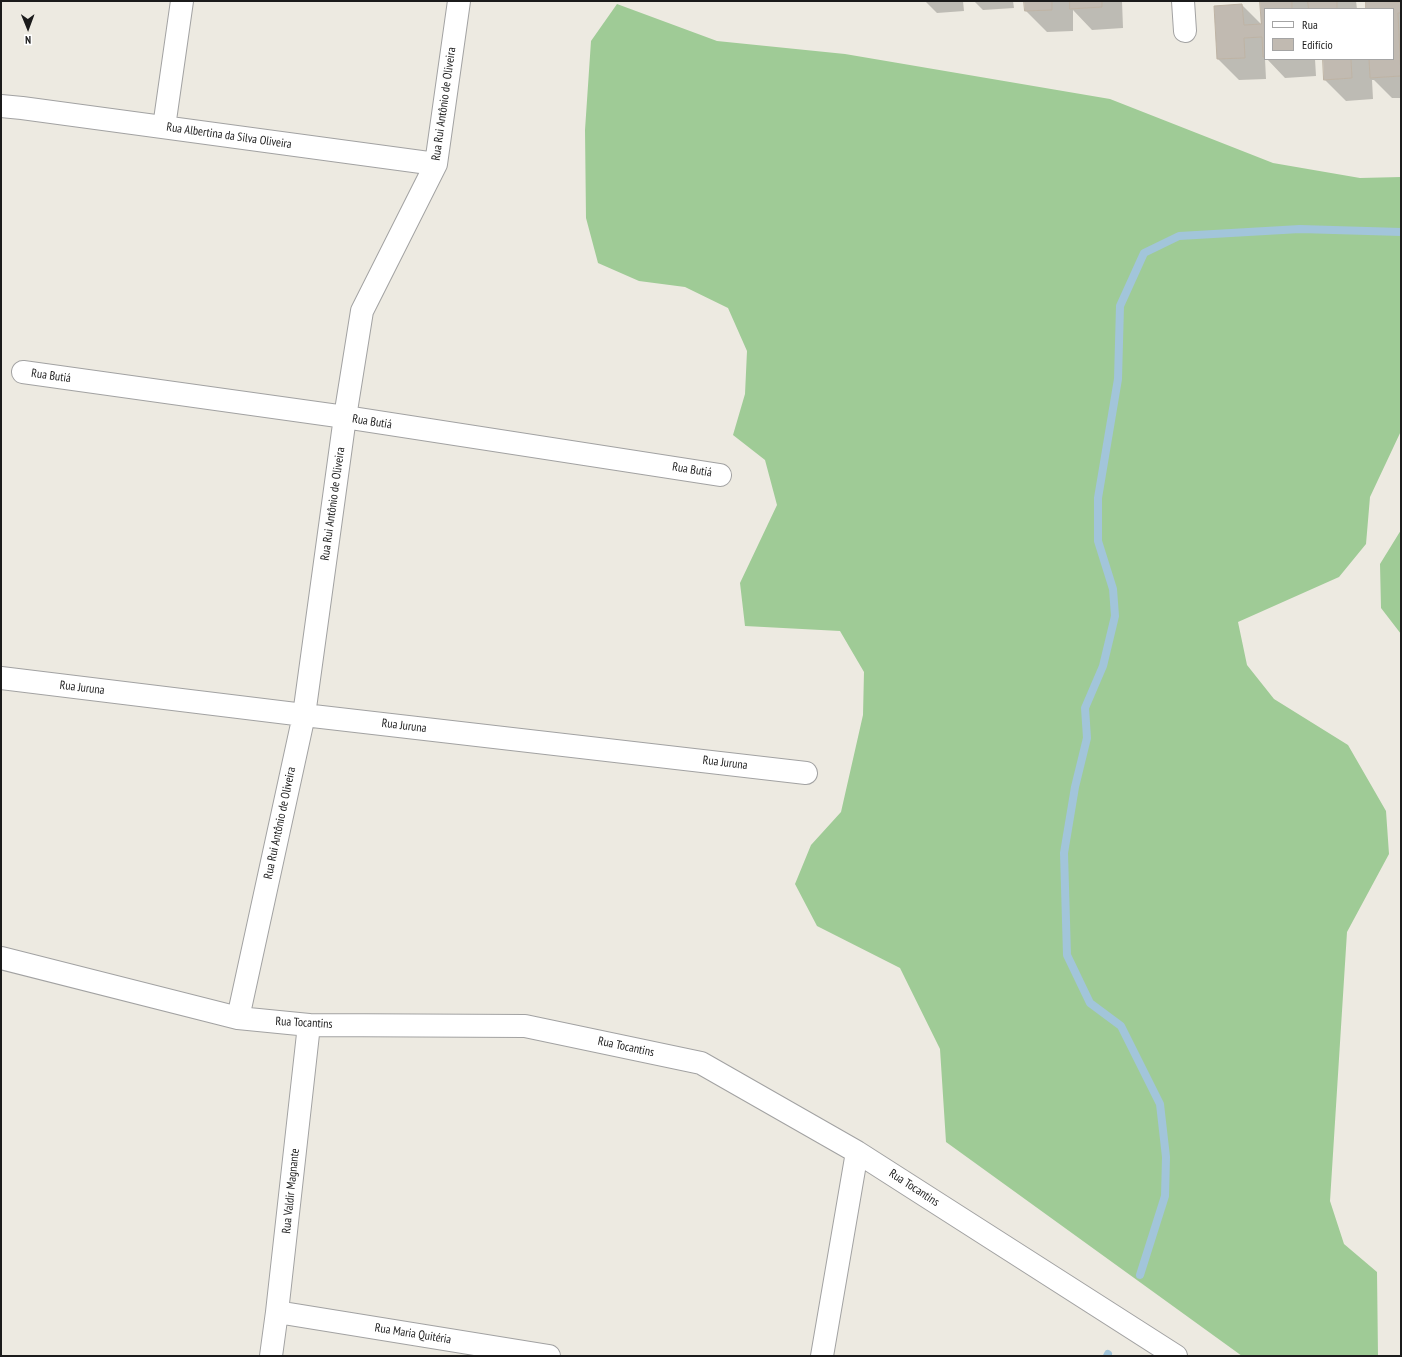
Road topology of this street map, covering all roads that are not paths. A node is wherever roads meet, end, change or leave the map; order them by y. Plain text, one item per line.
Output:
1 (182, 1) edge
2 (459, 1) edge
3 (1183, 1) edge
4 (1185, 31) dead end
5 (12, 107) edge
6 (164, 127) junction
7 (436, 164) junction
8 (23, 372) dead end
9 (345, 418) junction
10 (720, 475) dead end
11 (1, 678) edge
12 (304, 715) junction
13 (806, 772) dead end
14 (1, 958) edge
15 (238, 1018) junction
16 (309, 1025) junction
17 (857, 1152) junction
18 (277, 1312) junction
19 (271, 1356) edge
20 (549, 1356) edge
21 (822, 1356) edge
22 (1176, 1356) edge

1 - 6 street
2 - 7 street, Rua Rui Antônio de Oliveira
3 - 4 street
5 - 6 street, Rua Albertina da Silva Oliveira
6 - 7 street, Rua Albertina da Silva Oliveira
7 - 9 street, Rua Rui Antônio de Oliveira
8 - 9 street, Rua Butiá
9 - 10 street, Rua Butiá
9 - 12 street, Rua Rui Antônio de Oliveira
11 - 12 street, Rua Juruna
12 - 13 street, Rua Juruna
12 - 15 street, Rua Rui Antônio de Oliveira
14 - 15 street, Rua Tocantins
15 - 16 street, Rua Tocantins
16 - 17 street, Rua Tocantins
16 - 18 street, Rua Valdir Magnante
17 - 21 street
17 - 22 street, Rua Tocantins
18 - 19 street, Rua Valdir Magnante
18 - 20 street, Rua Maria Quitéria

